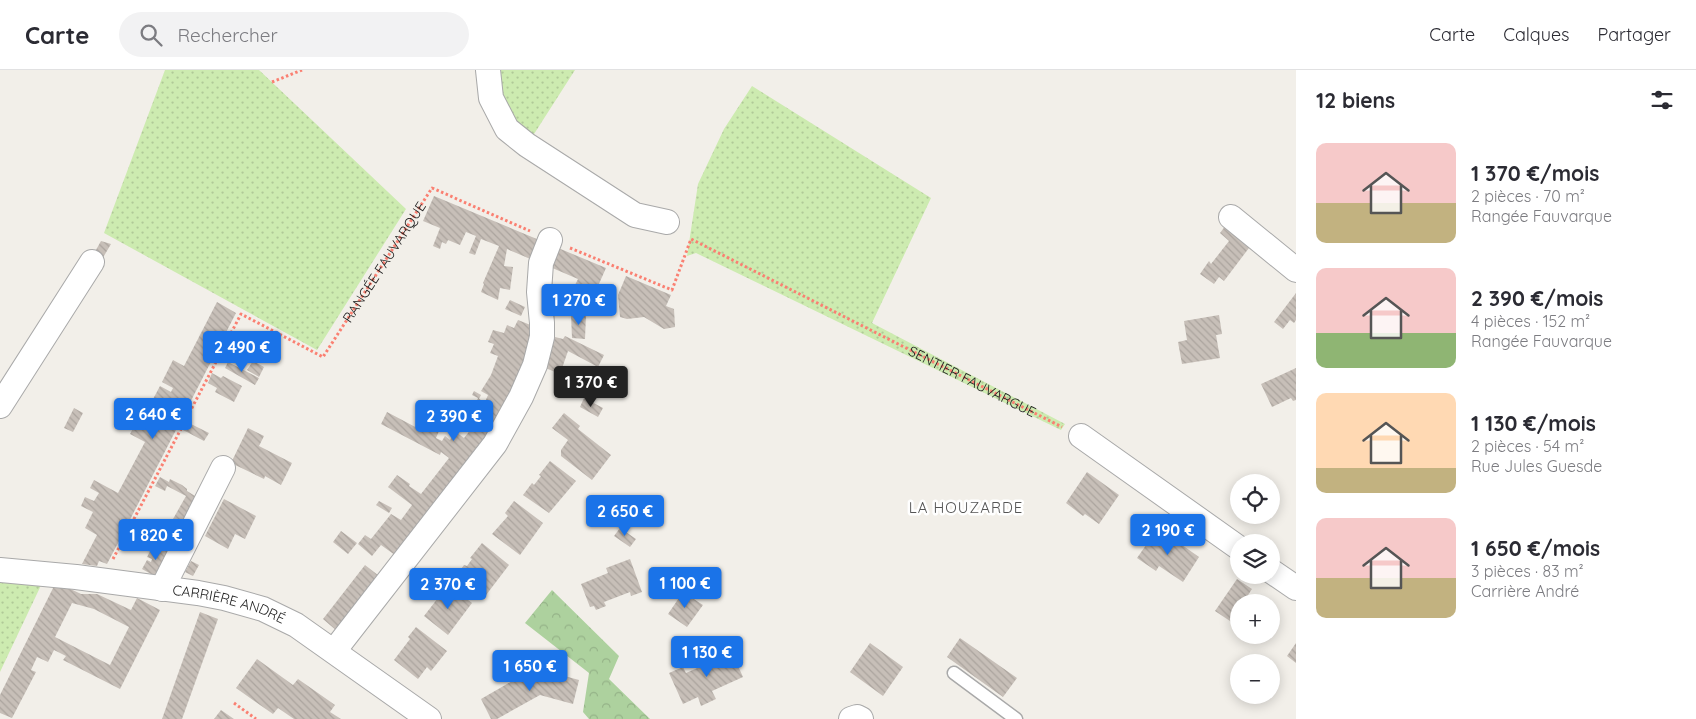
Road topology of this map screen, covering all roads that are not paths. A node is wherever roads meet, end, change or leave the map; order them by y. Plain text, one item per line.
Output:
1 (488, 70) edge
2 (1230, 217) dead end
3 (667, 222) dead end
4 (550, 240) road end
5 (92, 262) dead end
6 (1296, 270) edge
7 (0, 406) edge
8 (1081, 436) road end
9 (224, 468) dead end
10 (1230, 542) edge
11 (0, 570) edge
12 (1280, 577) edge
13 (1296, 588) edge
14 (162, 589) junction
15 (334, 651) junction
16 (954, 673) dead end
17 (430, 719) edge
18 (852, 719) edge
19 (861, 719) edge
20 (1016, 719) edge

1 - 3 street
2 - 6 street
4 - 15 street
5 - 7 street
8 - 10 street
9 - 14 street
11 - 14 street, CARRIÈRE ANDRÉ
12 - 13 street
14 - 15 street, CARRIÈRE ANDRÉ
15 - 17 street, CARRIÈRE ANDRÉ
16 - 20 lane
18 - 19 street

